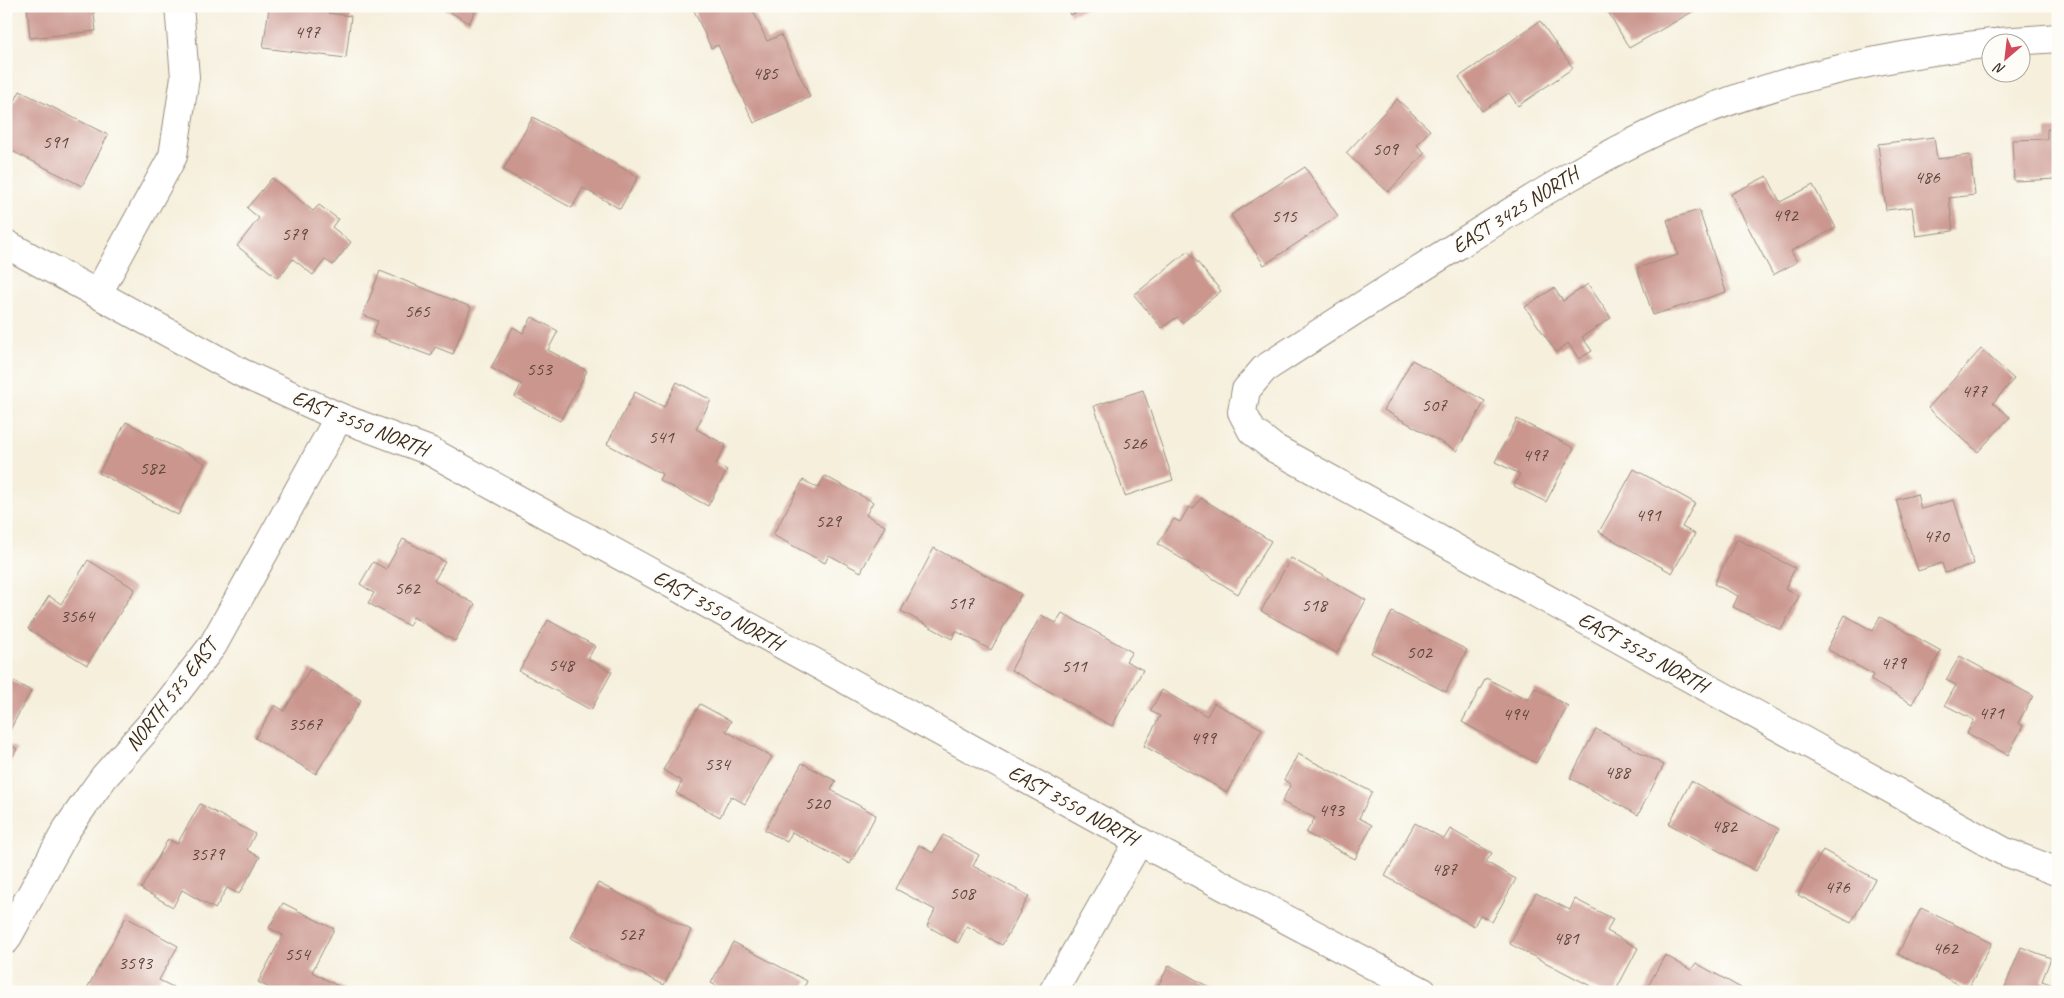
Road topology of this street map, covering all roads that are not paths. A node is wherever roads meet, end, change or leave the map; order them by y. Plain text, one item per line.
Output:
1 (179, 6) edge
2 (2058, 38) edge
3 (2032, 40) edge
4 (1982, 44) edge
5 (6, 244) edge
6 (98, 294) junction
7 (1242, 412) joint
8 (339, 416) junction
9 (1139, 841) junction
10 (2058, 872) edge
11 (6, 940) edge
12 (1053, 992) edge
13 (1423, 992) edge

1 - 6 street
2 - 3 street
4 - 7 street, EAST 3425 NORTH
5 - 6 street, EAST 3550 NORTH
6 - 8 street, EAST 3550 NORTH
7 - 10 street, EAST 3525 NORTH
8 - 9 street, EAST 3550 NORTH
8 - 11 street, NORTH 575 EAST
9 - 12 street
9 - 13 street, EAST 3550 NORTH

